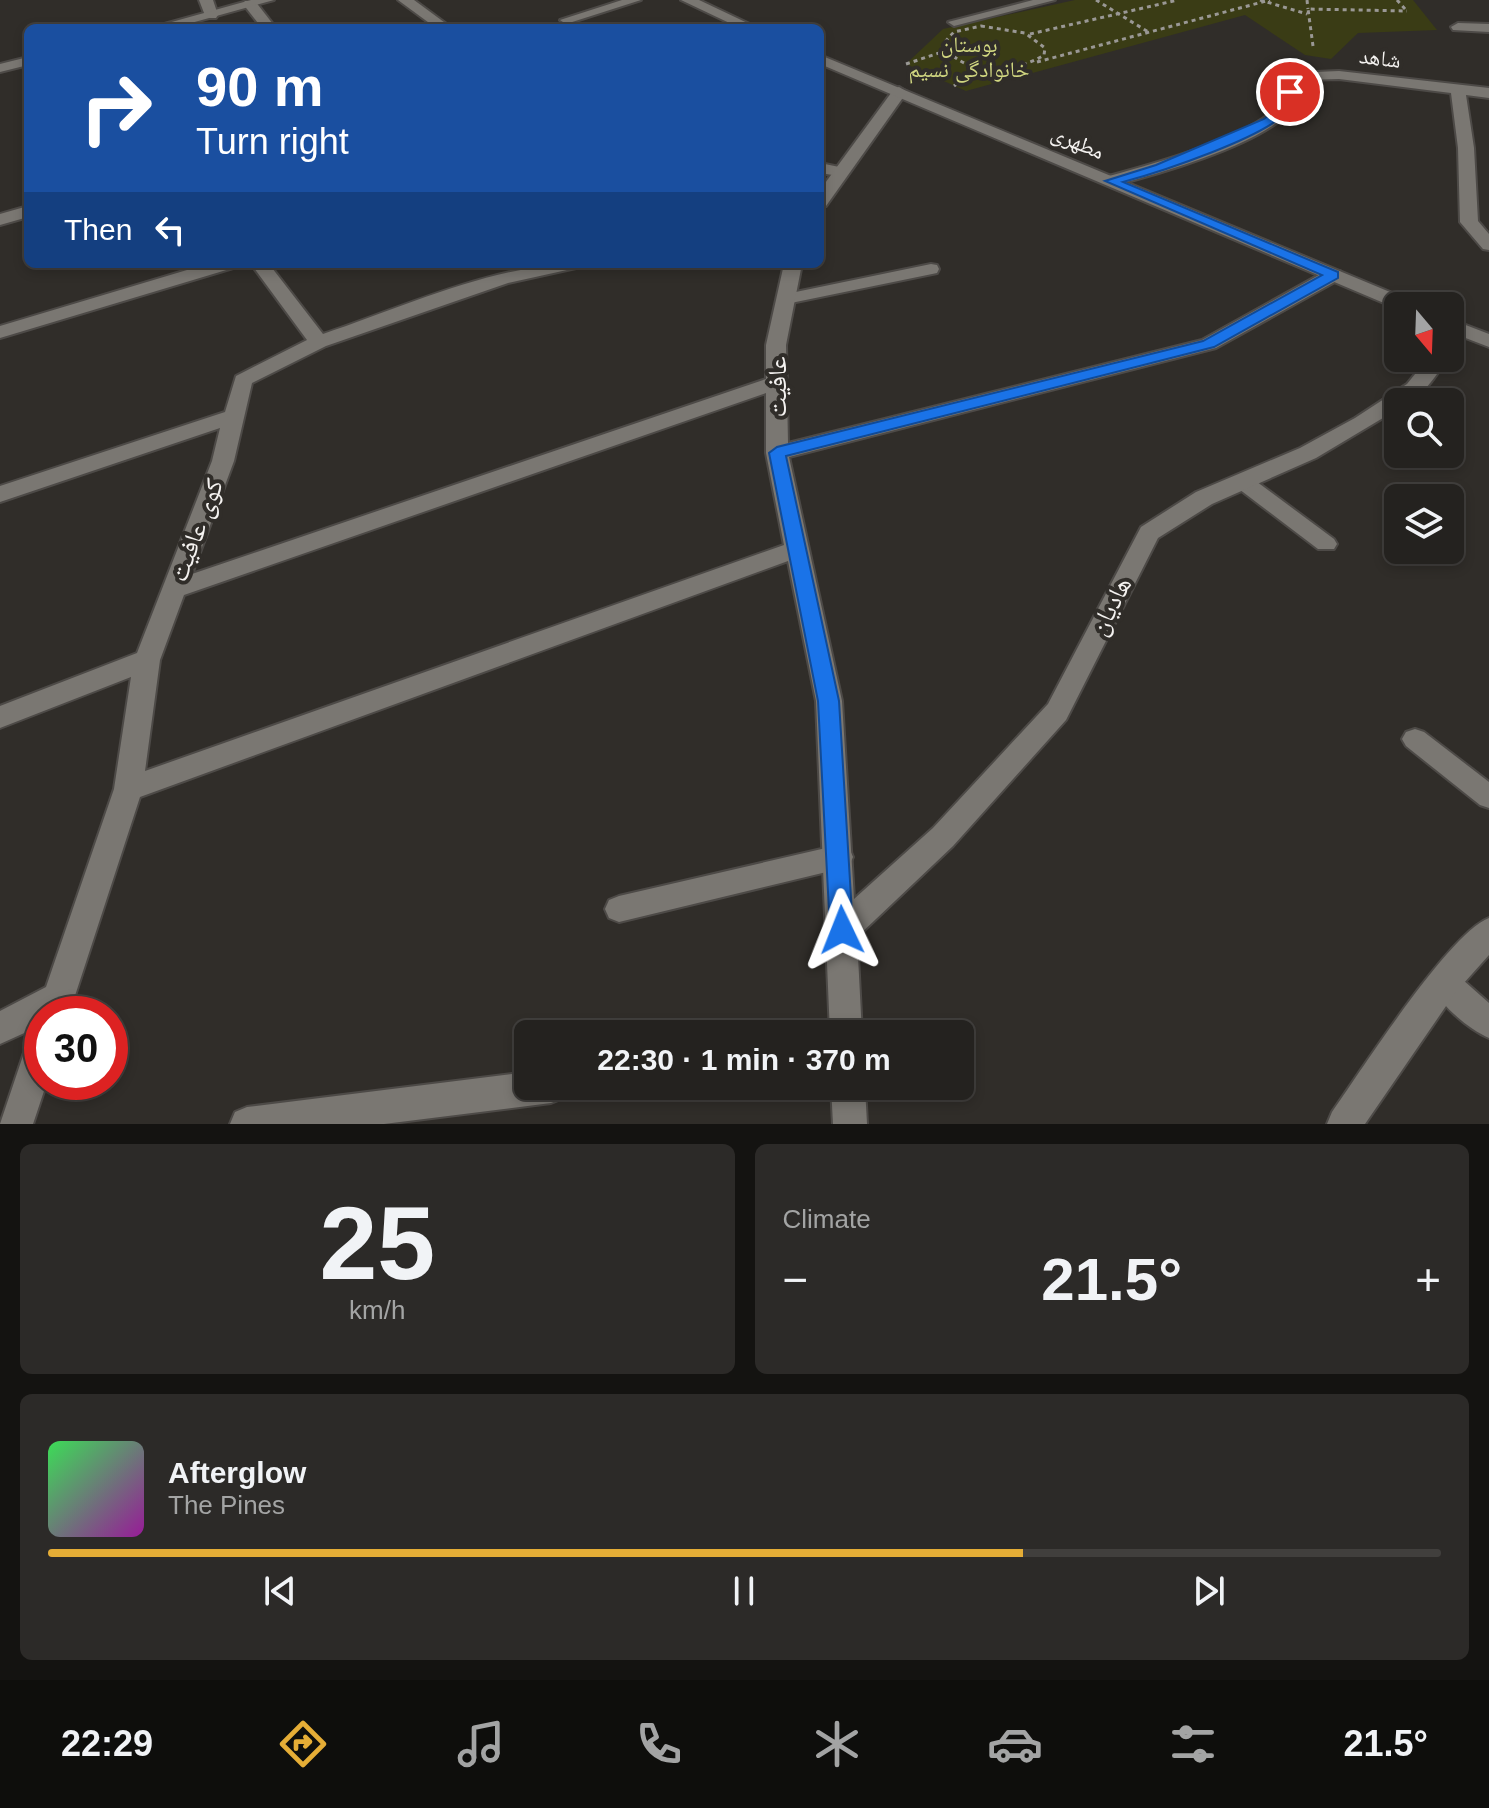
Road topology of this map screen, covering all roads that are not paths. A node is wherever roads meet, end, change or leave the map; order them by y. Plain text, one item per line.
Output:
1 (206, 0) edge
2 (267, 0) edge
3 (405, 0) edge
4 (635, 0) edge
5 (688, 0) edge
6 (1049, 0) edge
7 (250, 4) junction
8 (211, 15) junction
9 (566, 20) dead end
10 (954, 22) dead end
11 (174, 24) edge
12 (266, 24) edge
13 (439, 24) edge
14 (742, 24) edge
15 (1458, 27) dead end
16 (1489, 28) edge
17 (824, 61) edge
18 (24, 62) edge
19 (0, 68) edge
20 (1458, 90) junction
21 (899, 92) junction
22 (1489, 93) edge
23 (824, 169) edge
24 (839, 171) junction
25 (1111, 181) junction
26 (824, 195) edge
27 (24, 212) edge
28 (0, 220) edge
29 (1489, 245) edge
30 (214, 268) edge
31 (263, 268) edge
32 (552, 268) edge
33 (792, 268) edge
34 (931, 269) dead end
35 (1333, 275) junction
36 (1384, 296) edge
37 (786, 299) junction
38 (0, 332) edge
39 (1464, 335) edge
40 (1489, 341) edge
41 (319, 342) junction
42 (1427, 372) edge
43 (776, 383) junction
44 (234, 416) junction
45 (777, 453) junction
46 (1242, 481) junction
47 (0, 494) edge
48 (1326, 544) dead end
49 (797, 549) junction
50 (174, 589) junction
51 (147, 660) junction
52 (0, 717) edge
53 (1415, 739) dead end
54 (128, 789) junction
55 (1489, 797) edge
56 (839, 857) junction
57 (619, 909) dead end
58 (842, 930) junction
59 (1489, 932) edge
60 (1444, 982) junction
61 (59, 996) edge
62 (24, 1019) edge
63 (845, 1020) edge
64 (1489, 1023) edge
65 (0, 1028) edge
66 (514, 1091) edge
67 (24, 1100) edge
68 (849, 1100) edge
69 (16, 1124) edge
70 (247, 1124) edge
71 (850, 1124) edge
72 (1344, 1124) edge

1 - 8 street
2 - 7 street
3 - 13 street
4 - 9 lane
5 - 14 street
6 - 10 lane
7 - 8 street
7 - 12 street
8 - 11 street
15 - 16 street
17 - 21 street, مطهری
18 - 19 street
20 - 22 street, شاهد
20 - 25 street, شاهد
20 - 29 street
21 - 24 street
21 - 25 street, مطهری
23 - 24 lane
24 - 26 street
25 - 35 street, مطهری
27 - 28 street
30 - 38 street
31 - 41 street
32 - 41 street, کوی عافیت
33 - 37 street, عافیت
34 - 37 lane
35 - 36 street, مطهری
35 - 45 street
37 - 43 street, عافیت
39 - 40 street
41 - 44 street, کوی عافیت
42 - 46 street, هادیان
43 - 45 street, عافیت
43 - 50 street
44 - 47 street
44 - 50 street, کوی عافیت
45 - 49 street, عافیت
46 - 48 lane
46 - 58 street, هادیان
49 - 54 street
49 - 56 street, عافیت
50 - 51 street, کوی عافیت
51 - 52 street
51 - 54 street, کوی عافیت
53 - 55 lane
54 - 61 street, کوی عافیت
56 - 57 lane
56 - 58 street, عافیت
58 - 63 street, عافیت
59 - 60 street
60 - 64 lane
60 - 72 street
62 - 65 street
66 - 70 street
67 - 69 street
68 - 71 street

